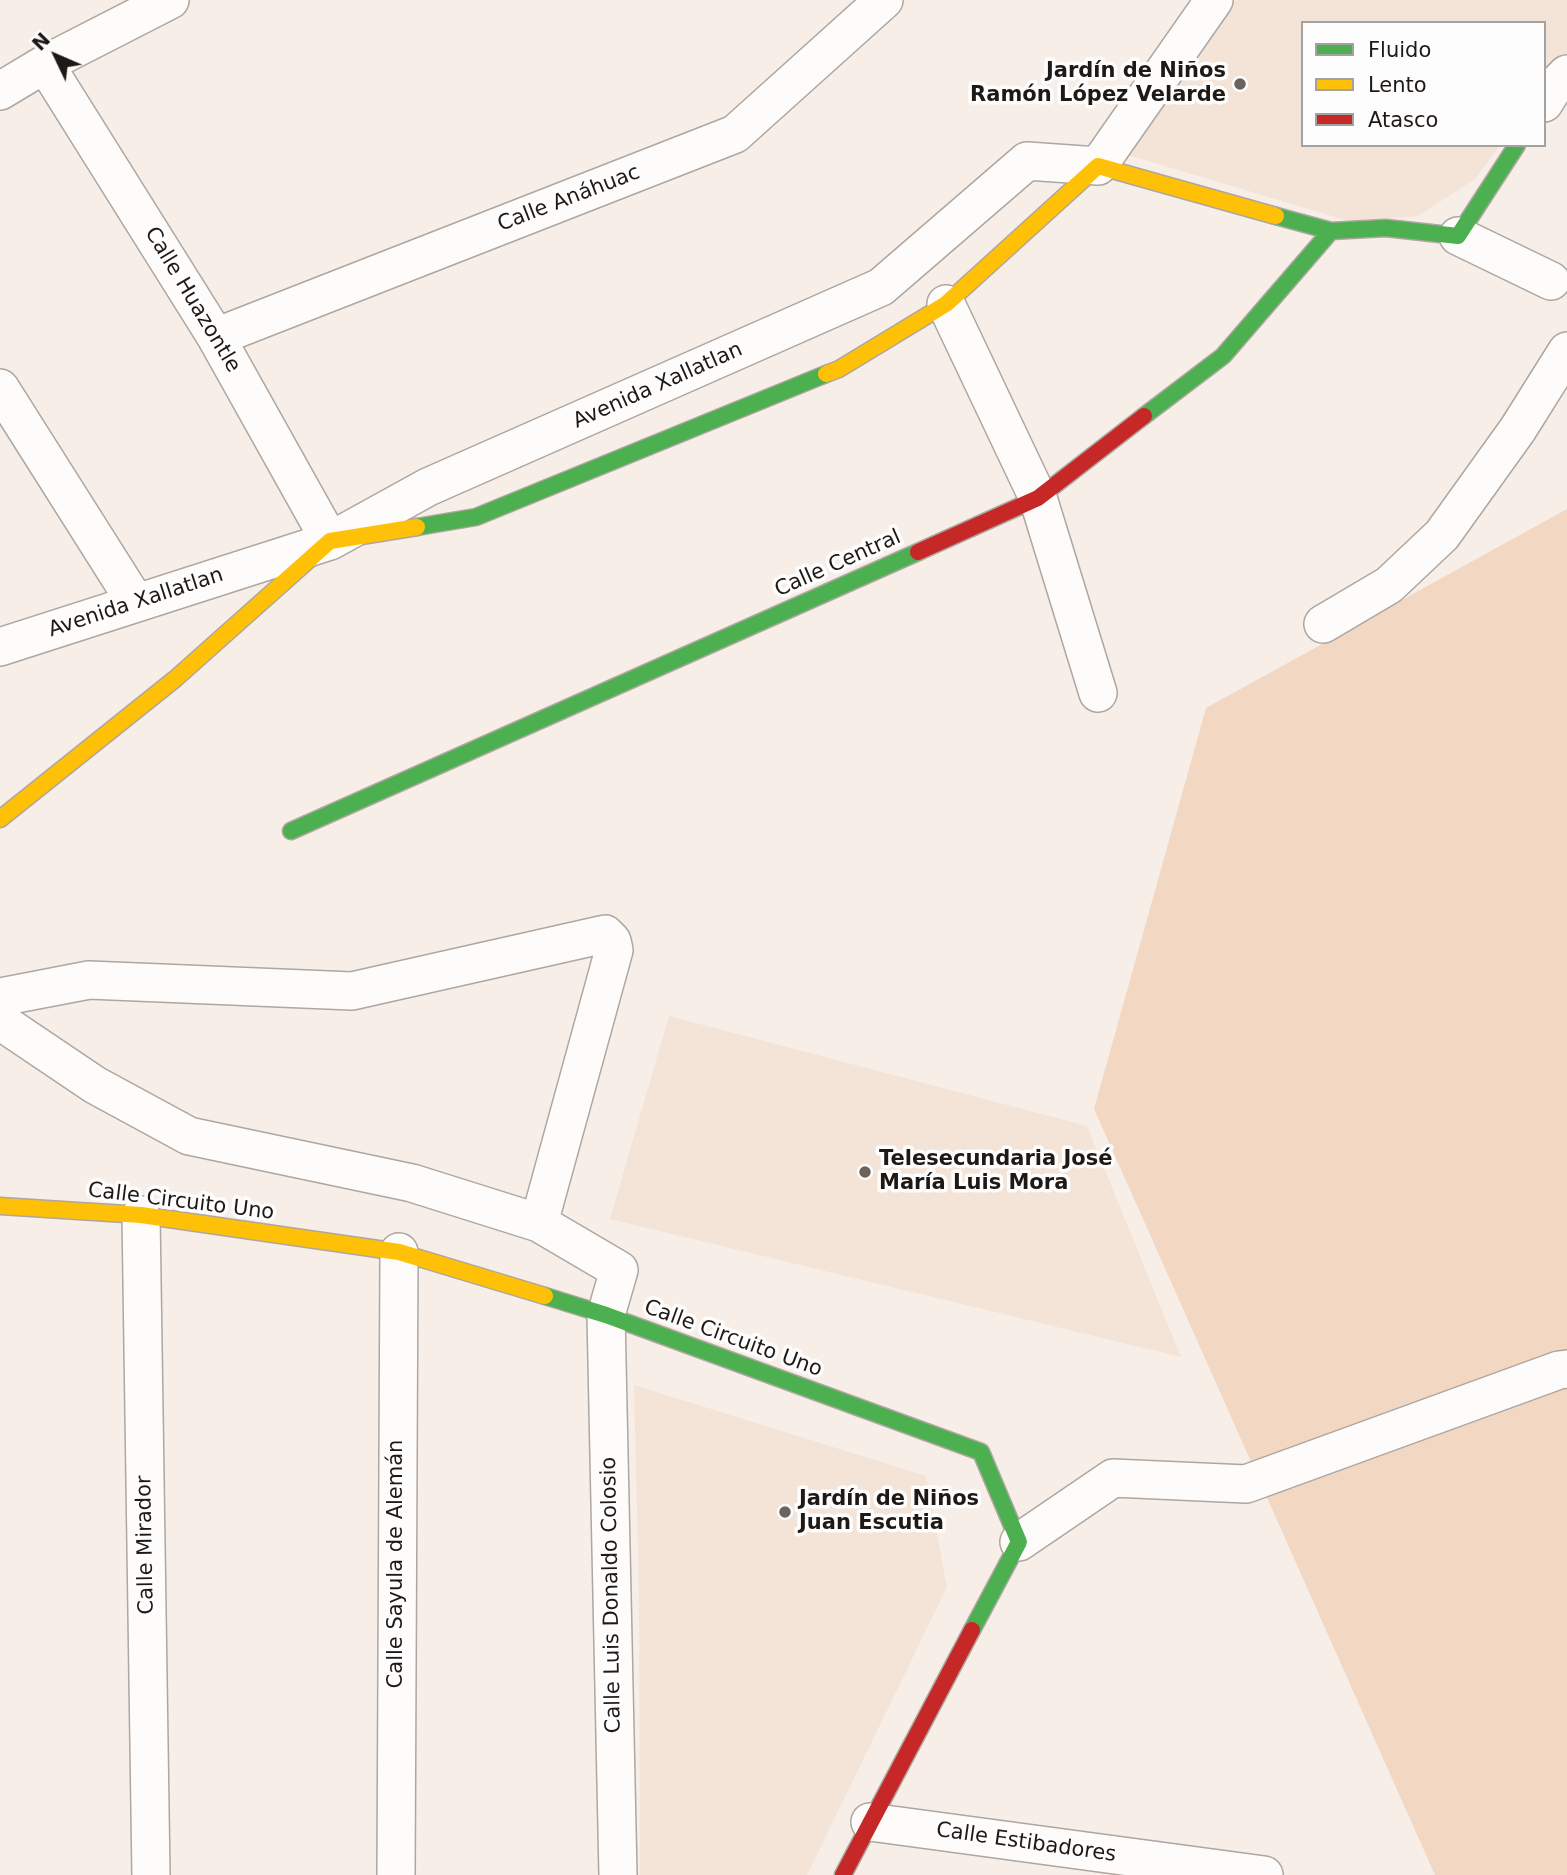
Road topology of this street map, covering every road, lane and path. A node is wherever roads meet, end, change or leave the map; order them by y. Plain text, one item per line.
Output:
1 (170, 0) edge
2 (884, 0) edge
3 (1214, 0) edge
4 (45, 64) junction
5 (1567, 74) edge
6 (0, 91) edge
7 (1546, 100) edge
8 (1516, 147) edge
9 (1098, 166) junction
10 (1331, 231) junction
11 (1458, 236) junction
12 (1551, 281) dead end
13 (881, 287) junction
14 (946, 304) junction
15 (892, 336) junction
16 (216, 337) junction
17 (1567, 351) edge
18 (0, 388) edge
19 (1038, 498) junction
20 (330, 541) junction
21 (136, 603) junction
22 (1323, 624) dead end
23 (0, 647) edge
24 (1098, 693) dead end
25 (0, 819) edge
26 (291, 831) dead end
27 (0, 997) edge
28 (0, 1021) edge
29 (0, 1206) edge
30 (141, 1215) junction
31 (539, 1223) junction
32 (399, 1252) junction
33 (606, 1315) junction
34 (1567, 1370) edge
35 (1019, 1542) junction
36 (870, 1822) junction
37 (151, 1875) edge
38 (396, 1875) edge
39 (618, 1875) edge
40 (843, 1875) edge
41 (1264, 1875) edge

1 - 4 street
2 - 16 street, Calle Anáhuac
3 - 9 street
4 - 6 street
4 - 16 street, Calle Huazontle
5 - 7 street
8 - 11 street
9 - 10 street
9 - 13 street, Avenida Xallatlan
9 - 14 street
10 - 11 street
10 - 19 street, Calle Central
11 - 12 street
13 - 15 street
13 - 20 street, Avenida Xallatlan
14 - 15 street
14 - 19 street
15 - 20 street
16 - 20 street, Calle Huazontle
17 - 22 street
18 - 21 street
19 - 24 street
19 - 26 street, Calle Central
20 - 21 street, Avenida Xallatlan
20 - 25 street
21 - 23 street, Avenida Xallatlan
27 - 31 street
28 - 31 street
29 - 30 street, Calle Circuito Uno
30 - 32 street, Calle Circuito Uno
30 - 37 street, Calle Mirador
31 - 33 street, Calle Luis Donaldo Colosio
32 - 33 street, Calle Circuito Uno
32 - 38 street, Calle Sayula de Alemán
33 - 35 street, Calle Circuito Uno
33 - 39 street, Calle Luis Donaldo Colosio
34 - 35 street
35 - 36 street
36 - 40 street
36 - 41 street, Calle Estibadores

